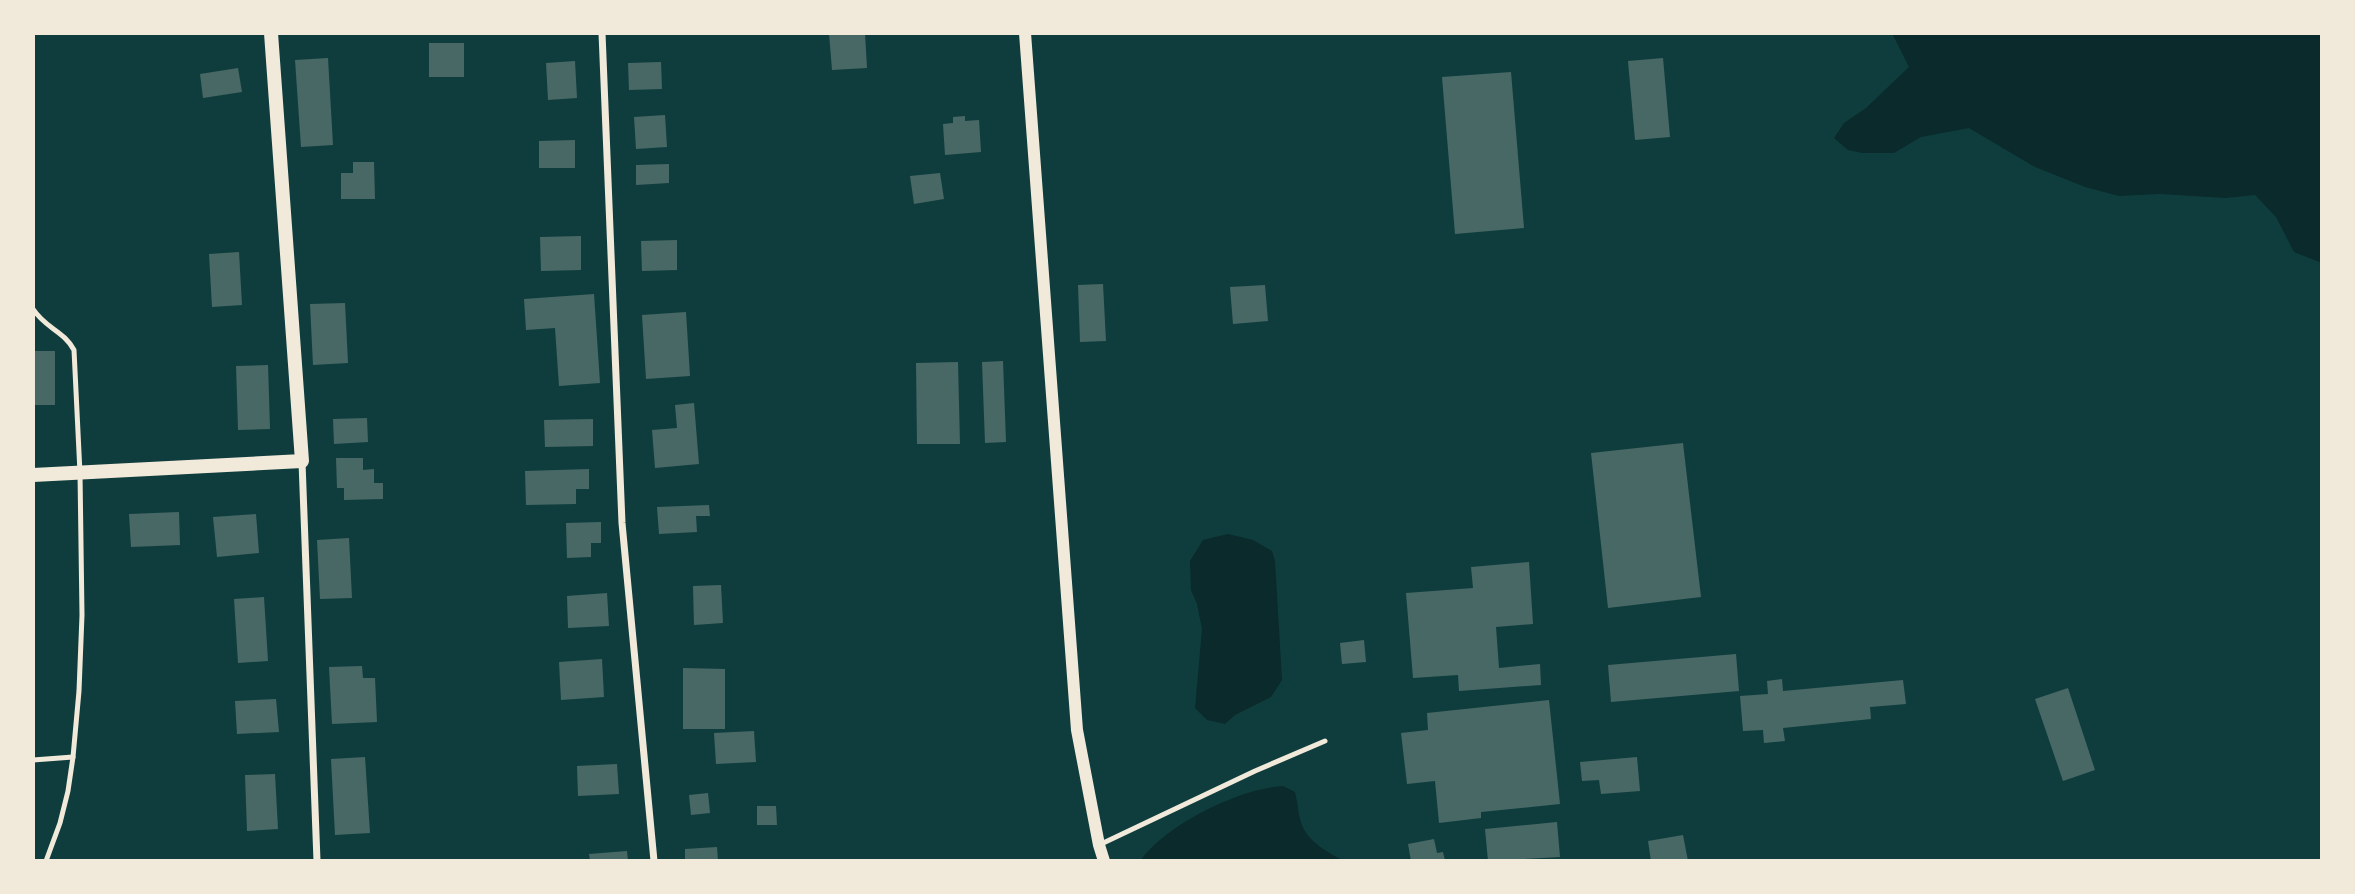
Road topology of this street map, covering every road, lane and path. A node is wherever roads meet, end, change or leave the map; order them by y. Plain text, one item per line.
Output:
1 (271, 33) edge
2 (603, 33) edge
3 (1024, 33) edge
4 (33, 309) edge
5 (302, 461) junction
6 (80, 473) junction
7 (33, 475) edge
8 (1325, 741) dead end
9 (74, 757) junction
10 (33, 760) edge
11 (1099, 845) junction
12 (46, 861) edge
13 (317, 861) edge
14 (653, 861) edge
15 (1104, 861) edge

1 - 5 main road
2 - 14 street
3 - 11 street
4 - 6 lane
5 - 6 main road
5 - 13 street
6 - 7 main road
6 - 9 lane
8 - 11 lane
9 - 10 lane
9 - 12 lane
11 - 15 street

